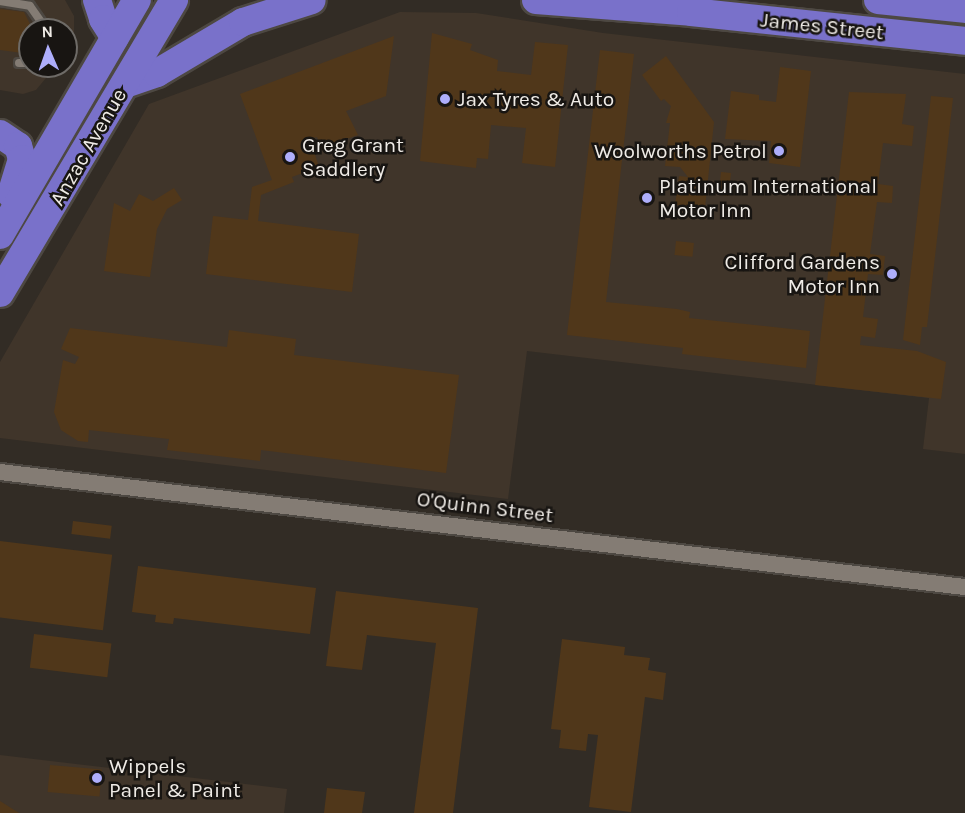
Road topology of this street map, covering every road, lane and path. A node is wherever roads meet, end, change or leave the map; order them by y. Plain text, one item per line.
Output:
1 (98, 0) edge
2 (137, 0) edge
3 (174, 0) edge
4 (312, 0) edge
5 (536, 0) edge
6 (878, 0) edge
7 (0, 1) edge
8 (965, 9) edge
9 (38, 18) edge
10 (116, 38) junction
11 (965, 41) edge
12 (124, 84) junction
13 (0, 134) edge
14 (0, 227) edge
15 (0, 235) edge
16 (0, 293) edge
17 (0, 472) edge
18 (965, 586) edge

1 - 10 highway
2 - 10 highway, Anzac Avenue
3 - 12 highway, Anzac Avenue
4 - 12 highway
5 - 11 highway, James Street
6 - 8 highway, James Street
7 - 9 lane
10 - 15 highway, Anzac Avenue
12 - 16 highway, Anzac Avenue
13 - 14 highway
17 - 18 street, O'Quinn Street

